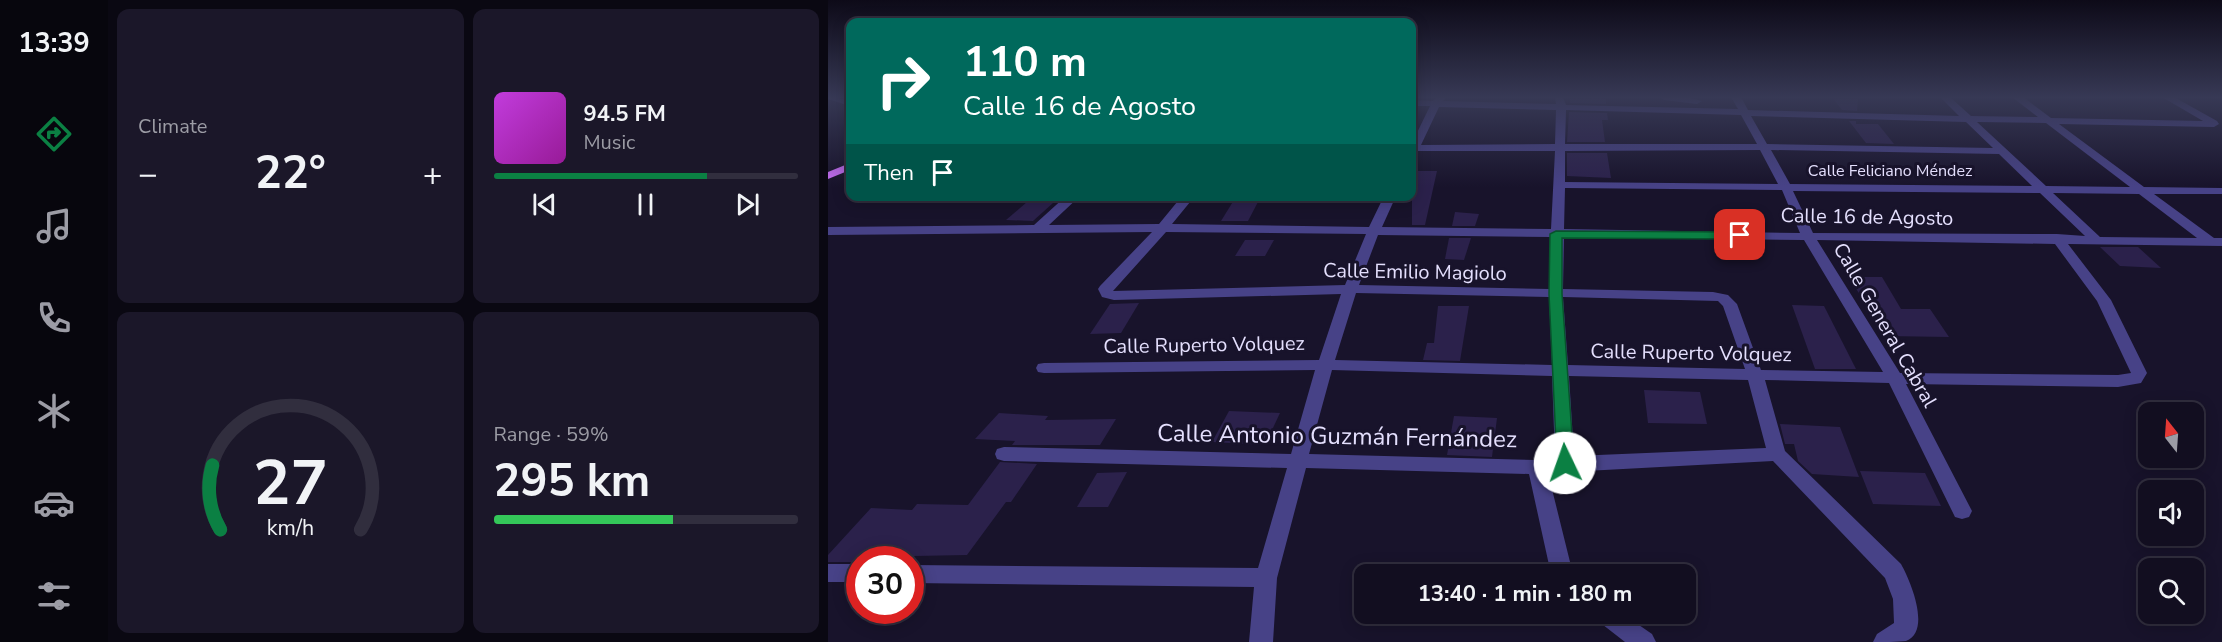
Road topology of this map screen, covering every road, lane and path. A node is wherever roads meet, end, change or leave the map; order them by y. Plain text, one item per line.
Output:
1 (1424, 127) edge
2 (1559, 127) edge
3 (1752, 127) edge
4 (1979, 127) edge
5 (2058, 127) edge
6 (1416, 143) edge
7 (1559, 147) junction
8 (1763, 147) junction
9 (1416, 150) edge
10 (2004, 151) junction
11 (846, 168) edge
12 (828, 176) edge
13 (1558, 185) junction
14 (1786, 187) junction
15 (2044, 189) junction
16 (2143, 189) junction
17 (2222, 191) edge
18 (1068, 201) edge
19 (1185, 201) edge
20 (1388, 201) edge
21 (1163, 228) junction
22 (1036, 230) junction
23 (828, 231) edge
24 (1373, 232) junction
25 (1556, 234) junction
26 (1808, 236) junction
27 (2057, 238) junction
28 (2095, 239) junction
29 (2218, 245) edge
30 (1350, 290) junction
31 (1556, 294) junction
32 (1325, 365) junction
33 (1044, 368) dead end
34 (1561, 371) junction
35 (1755, 375) junction
36 (1895, 378) junction
37 (1004, 454) dead end
38 (1778, 454) junction
39 (1298, 460) junction
40 (1565, 463) junction
41 (1537, 467) junction
42 (1962, 511) dead end
43 (1560, 564) edge
44 (828, 573) edge
45 (846, 573) edge
46 (924, 574) edge
47 (1266, 578) junction
48 (1620, 624) edge
49 (1261, 642) edge
50 (1644, 642) edge
51 (1885, 642) edge

1 - 6 street
2 - 7 street
3 - 8 street, Calle General Cabral
4 - 10 street
5 - 16 street
7 - 8 street
7 - 9 street
7 - 13 street
8 - 10 street
8 - 14 street, Calle General Cabral
10 - 15 street
11 - 12 main road
13 - 14 street, Calle Feliciano Méndez
13 - 25 street
14 - 15 street, Calle Feliciano Méndez
14 - 26 street, Calle General Cabral
15 - 16 street, Calle Feliciano Méndez
15 - 28 street
16 - 17 street, Calle Feliciano Méndez
16 - 29 street
18 - 22 street
19 - 21 street
20 - 24 street
21 - 22 street, Calle 16 de Agosto
21 - 24 street, Calle 16 de Agosto
21 - 30 street, Calle Emilio Magiolo
22 - 23 street, Calle 16 de Agosto
24 - 25 street, Calle 16 de Agosto
24 - 30 street
25 - 26 street, Calle 16 de Agosto
25 - 31 street
26 - 27 street, Calle 16 de Agosto
26 - 36 street, Calle General Cabral
27 - 28 street, Calle 16 de Agosto
27 - 36 street, Calle Ruperto Volquez
28 - 29 street, Calle 16 de Agosto
30 - 31 street, Calle Emilio Magiolo
30 - 32 street
31 - 34 street
31 - 35 street, Calle Emilio Magiolo
32 - 33 street, Calle Ruperto Volquez
32 - 34 street, Calle Ruperto Volquez
32 - 39 street
34 - 35 street, Calle Ruperto Volquez
34 - 40 street
35 - 36 street, Calle Ruperto Volquez
35 - 38 street
36 - 42 street, Calle General Cabral
37 - 39 street, Calle Antonio Guzmán Fernández
38 - 40 street, Calle Antonio Guzmán Fernández
38 - 51 street
39 - 41 street, Calle Antonio Guzmán Fernández
39 - 47 street
40 - 41 street, Calle Antonio Guzmán Fernández
41 - 43 street
44 - 45 street
46 - 47 street
47 - 49 street
48 - 50 street

